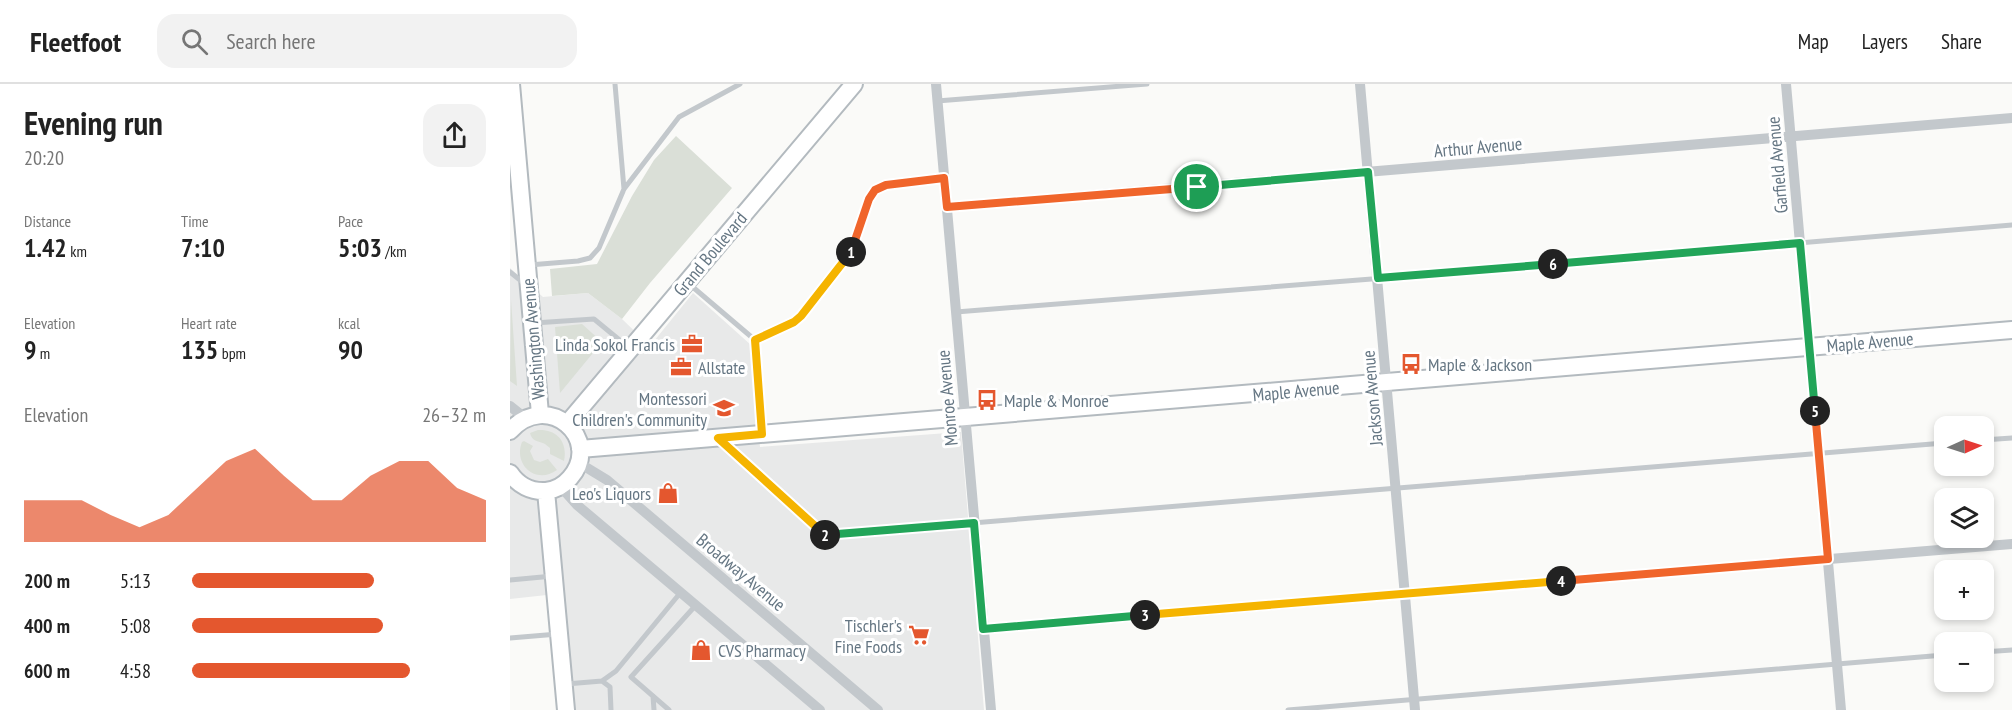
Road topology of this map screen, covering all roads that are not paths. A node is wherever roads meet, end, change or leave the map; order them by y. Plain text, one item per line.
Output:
1 (511, 84) edge
2 (615, 84) edge
3 (740, 84) edge
4 (854, 84) edge
5 (936, 84) edge
6 (1147, 84) edge
7 (1360, 84) edge
8 (1786, 84) edge
9 (938, 101) junction
10 (2012, 118) edge
11 (1791, 137) junction
12 (1368, 172) junction
13 (944, 178) junction
14 (624, 189) junction
15 (947, 207) junction
16 (2012, 225) edge
17 (1800, 243) junction
18 (526, 265) junction
19 (510, 272) edge
20 (1378, 278) junction
21 (687, 282) junction
22 (529, 287) junction
23 (956, 312) junction
24 (532, 323) junction
25 (2012, 330) edge
26 (755, 340) junction
27 (1809, 347) junction
28 (630, 349) junction
29 (1386, 384) junction
30 (510, 406) edge
31 (532, 416) junction
32 (965, 418) junction
33 (567, 424) junction
34 (510, 431) edge
35 (762, 434) junction
36 (718, 438) junction
37 (2012, 438) edge
38 (1994, 439) edge
39 (1934, 444) edge
40 (1819, 454) junction
41 (580, 456) junction
42 (513, 483) edge
43 (1396, 488) junction
44 (553, 489) junction
45 (974, 523) junction
46 (2012, 544) edge
47 (1828, 559) junction
48 (555, 576) junction
49 (510, 580) edge
50 (681, 592) junction
51 (1406, 594) junction
52 (696, 605) junction
53 (983, 629) junction
54 (559, 634) junction
55 (510, 638) edge
56 (2012, 650) edge
57 (1994, 651) edge
58 (1934, 656) edge
59 (1836, 664) junction
60 (602, 681) junction
61 (564, 684) junction
62 (653, 696) junction
63 (1415, 705) edge
64 (566, 710) edge
65 (611, 710) edge
66 (654, 710) edge
67 (669, 710) edge
68 (820, 710) edge
69 (878, 710) edge
70 (991, 710) edge
71 (1288, 710) edge
72 (1841, 710) edge

1 - 18 street, Washington Avenue
2 - 14 lane
3 - 14 lane
4 - 21 street, Grand Boulevard
5 - 9 street, Monroe Avenue
6 - 9 lane
7 - 12 street, Jackson Avenue
8 - 11 street, Garfield Avenue
9 - 13 street, Monroe Avenue
10 - 11 street, Arthur Avenue
11 - 12 street, Arthur Avenue
11 - 17 street, Garfield Avenue
12 - 15 street, Arthur Avenue
12 - 20 street, Jackson Avenue
13 - 15 street, Monroe Avenue
13 - 26 lane
14 - 18 lane
15 - 23 street, Monroe Avenue
16 - 17 lane
17 - 20 lane
17 - 27 street, Garfield Avenue
18 - 22 street, Washington Avenue
19 - 22 lane
20 - 23 lane
20 - 29 street, Jackson Avenue
21 - 26 lane
21 - 28 street, Grand Boulevard
22 - 24 street, Washington Avenue
23 - 32 street, Monroe Avenue
24 - 28 lane
24 - 31 street, Washington Avenue
25 - 27 street, Maple Avenue
26 - 35 lane
27 - 29 street, Maple Avenue
27 - 40 street, Garfield Avenue
28 - 33 street, Grand Boulevard
29 - 32 street, Maple Avenue
29 - 43 street, Jackson Avenue
30 - 31 street
31 - 33 street
31 - 34 street
32 - 35 street, Maple Avenue
32 - 45 street, Monroe Avenue
33 - 41 street
35 - 36 street, Maple Avenue
36 - 41 street, Maple Avenue
36 - 45 lane
37 - 38 lane
39 - 40 lane
40 - 43 lane
40 - 47 street, Garfield Avenue
41 - 44 street
41 - 69 street, Broadway Avenue
42 - 44 street
43 - 45 lane
43 - 51 street, Jackson Avenue
44 - 48 street
44 - 50 street
45 - 53 street, Monroe Avenue
46 - 47 street
47 - 51 street
47 - 59 street, Garfield Avenue
48 - 49 lane
48 - 54 street
50 - 52 street
50 - 60 lane
51 - 53 street
51 - 63 street, Jackson Avenue
52 - 62 lane
52 - 68 street
53 - 70 street, Monroe Avenue
54 - 55 lane
54 - 61 street
56 - 57 lane
58 - 59 lane
59 - 63 lane
59 - 72 street, Garfield Avenue
60 - 61 lane
60 - 65 lane
61 - 64 street
62 - 66 lane
62 - 67 lane
63 - 71 lane

